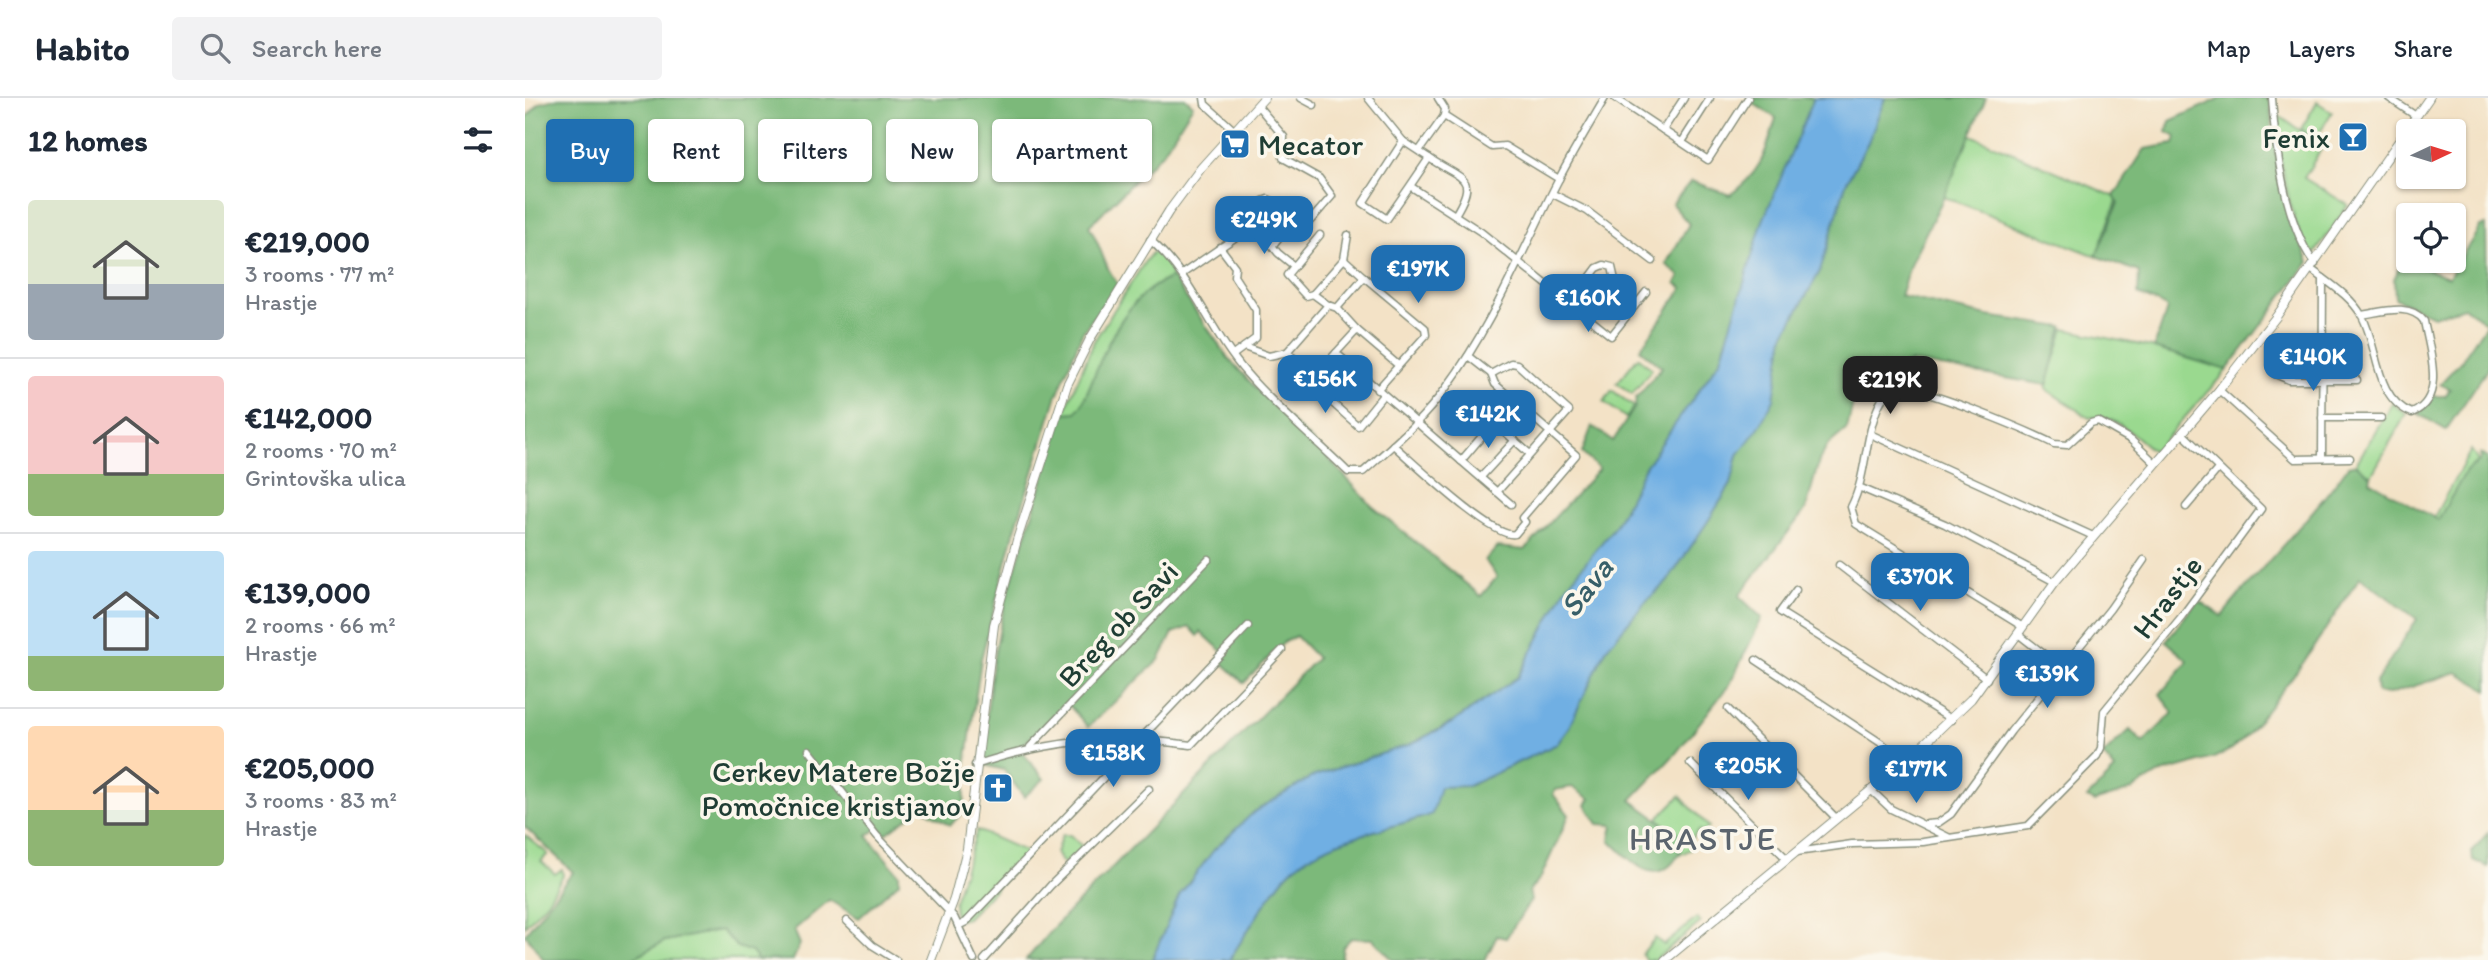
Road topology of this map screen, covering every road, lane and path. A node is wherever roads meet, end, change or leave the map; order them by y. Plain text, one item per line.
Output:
1 (1204, 98) edge
2 (1264, 98) edge
3 (1301, 98) edge
4 (1368, 98) edge
5 (1438, 98) edge
6 (1605, 98) edge
7 (1615, 98) edge
8 (1684, 98) edge
9 (1710, 98) edge
10 (1748, 98) edge
11 (2272, 98) edge
12 (2389, 98) edge
13 (2429, 98) edge
14 (1314, 105) dead end
15 (1258, 106) junction
16 (1444, 116) junction
17 (2416, 116) junction
18 (1663, 130) junction
19 (1235, 131) junction
20 (1403, 141) junction
21 (1682, 142) junction
22 (1419, 151) junction
23 (1429, 158) junction
24 (1559, 179) junction
25 (1410, 186) junction
26 (1553, 194) junction
27 (1297, 215) junction
28 (1455, 215) junction
29 (1255, 224) junction
30 (1321, 235) dead end
31 (1348, 235) dead end
32 (1150, 240) junction
33 (1273, 245) junction
34 (1220, 247) junction
35 (1343, 259) junction
36 (1653, 261) dead end
37 (1520, 263) junction
38 (1294, 266) junction
39 (2313, 267) junction
40 (1182, 274) junction
41 (1364, 277) junction
42 (2323, 278) junction
43 (1646, 292) dead end
44 (1313, 294) junction
45 (1571, 303) junction
46 (1328, 304) junction
47 (1337, 308) junction
48 (2361, 315) junction
49 (1587, 316) junction
50 (1357, 330) junction
51 (1244, 347) junction
52 (1287, 352) junction
53 (1336, 353) junction
54 (1233, 355) junction
55 (1468, 356) junction
56 (1398, 365) junction
57 (1491, 374) junction
58 (2275, 374) dead end
59 (1314, 376) junction
60 (2322, 379) junction
61 (2357, 380) dead end
62 (2219, 390) junction
63 (1380, 392) junction
64 (2322, 418) junction
65 (2381, 418) dead end
66 (1416, 422) junction
67 (1550, 432) junction
68 (2182, 433) junction
69 (1870, 434) junction
70 (1515, 440) junction
71 (1393, 445) junction
72 (1530, 454) junction
73 (2322, 458) junction
74 (2350, 458) dead end
75 (1461, 461) junction
76 (2155, 463) junction
77 (2218, 469) junction
78 (1481, 477) junction
79 (1861, 488) junction
80 (1497, 492) junction
81 (1511, 504) dead end
82 (2186, 508) dead end
83 (2093, 536) junction
84 (1209, 559) dead end
85 (2144, 560) dead end
86 (1839, 565) dead end
87 (2055, 582) junction
88 (1796, 590) dead end
89 (1248, 626) dead end
90 (2021, 630) junction
91 (1282, 650) dead end
92 (1756, 660) dead end
93 (2063, 669) junction
94 (1987, 679) junction
95 (1728, 709) dead end
96 (1952, 720) junction
97 (1142, 738) junction
98 (1028, 748) junction
99 (809, 750) dead end
100 (1690, 763) dead end
101 (1904, 763) junction
102 (975, 765) junction
103 (1149, 789) dead end
104 (1871, 790) junction
105 (1836, 818) junction
106 (1927, 824) junction
107 (1948, 837) junction
108 (1795, 852) junction
109 (1787, 859) junction
110 (948, 910) junction
111 (847, 921) dead end
112 (958, 926) junction
113 (897, 960) edge
114 (931, 960) edge
115 (974, 960) edge
116 (984, 960) edge
117 (1665, 960) edge

1 - 19 street
2 - 15 street
3 - 14 street
4 - 20 street
5 - 16 street
6 - 24 street
7 - 18 street
8 - 18 street
9 - 21 street
10 - 21 street
11 - 39 street
12 - 17 street
13 - 17 street
15 - 19 street
15 - 27 street
16 - 22 street
16 - 24 street
17 - 39 street
18 - 21 street
19 - 32 street
20 - 22 street
20 - 25 street
22 - 23 street
23 - 25 street
23 - 28 street
24 - 26 street
25 - 28 street
26 - 36 street
26 - 37 street
27 - 29 street
27 - 33 street
28 - 37 street
29 - 33 street
29 - 34 street
30 - 38 street
31 - 35 street
32 - 40 street
32 - 102 street
33 - 38 street
34 - 40 street
34 - 51 street
35 - 41 street
35 - 44 street
37 - 45 street
37 - 55 street
38 - 44 street
39 - 42 street
39 - 62 street
40 - 54 street
41 - 47 street
41 - 56 street
42 - 48 street
42 - 60 street
43 - 49 street
44 - 46 street
45 - 49 street
45 - 49 street
46 - 47 street
46 - 52 street
47 - 50 street
48 - 48 street
50 - 53 street
50 - 56 street
51 - 52 street
51 - 54 street
52 - 59 street
53 - 59 street
53 - 63 street
54 - 71 street
55 - 57 street
55 - 66 street
56 - 63 street
57 - 67 street
57 - 67 street
58 - 60 street
59 - 63 street
60 - 61 street
60 - 64 street
62 - 68 street
62 - 73 street
63 - 66 street
64 - 65 street
64 - 73 street
66 - 71 street
66 - 75 street
67 - 71 street
67 - 72 street
68 - 76 street
68 - 77 street, Hrastje
69 - 76 street
69 - 79 street
69 - 83 street
70 - 72 street
70 - 75 street
70 - 78 street
72 - 80 street
73 - 74 street
75 - 78 street
76 - 83 street
77 - 82 street, Hrastje
77 - 107 street, Hrastje
78 - 80 street
79 - 87 street
79 - 90 street
80 - 81 street
83 - 87 street
84 - 98 street, Breg ob Savi
85 - 93 street, Hrastje
86 - 94 street
87 - 90 street
88 - 96 street
89 - 97 street
90 - 93 street
90 - 94 street
91 - 97 street, Breg ob Savi
92 - 101 street
93 - 106 street, Hrastje
94 - 96 street
95 - 105 street
96 - 101 street
97 - 98 street, Breg ob Savi
97 - 112 street
98 - 102 street, Breg ob Savi
99 - 110 street
100 - 109 street
101 - 104 street
102 - 110 street
103 - 116 street
104 - 105 street
104 - 106 street
105 - 108 street
106 - 107 street
107 - 108 street, Hrastje
108 - 109 street
109 - 117 street
110 - 112 street
110 - 114 street
111 - 113 street
112 - 115 street

